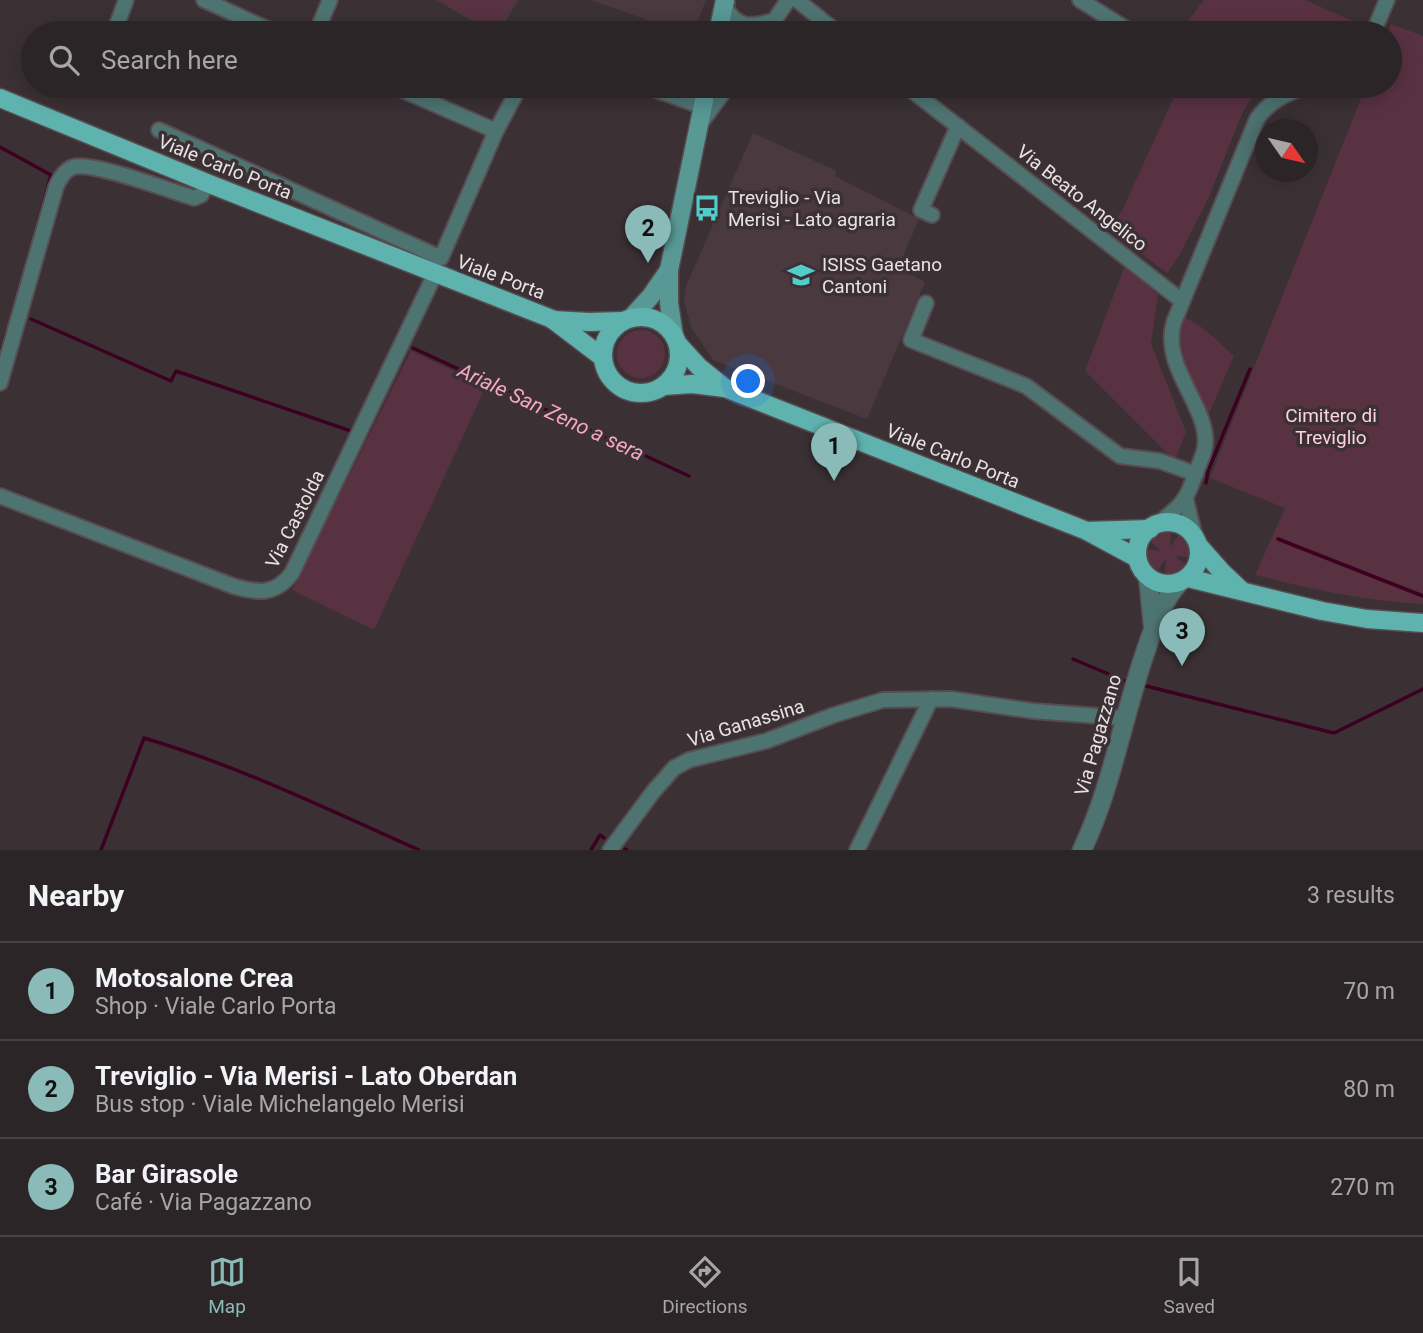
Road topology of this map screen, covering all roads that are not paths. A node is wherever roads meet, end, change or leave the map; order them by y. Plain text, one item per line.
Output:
1 (126, 0) edge
2 (204, 0) edge
3 (330, 0) edge
4 (788, 0) edge
5 (797, 0) edge
6 (1080, 0) edge
7 (1387, 0) edge
8 (726, 2) edge
9 (776, 20) joint
10 (118, 21) edge
11 (250, 21) edge
12 (321, 21) edge
13 (721, 21) edge
14 (736, 21) edge
15 (772, 21) edge
16 (823, 21) edge
17 (1114, 21) edge
18 (1379, 21) edge
19 (0, 98) edge
20 (420, 98) edge
21 (514, 98) edge
22 (667, 98) edge
23 (705, 98) edge
24 (717, 98) edge
25 (922, 98) edge
26 (1277, 98) edge
27 (701, 116) junction
28 (958, 126) junction
29 (159, 130) dead end
30 (496, 131) junction
31 (207, 183) junction
32 (932, 215) dead end
33 (669, 270) junction
34 (435, 274) junction
35 (1182, 301) junction
36 (926, 303) dead end
37 (628, 319) junction
38 (552, 320) junction
39 (676, 340) junction
40 (602, 357) junction
41 (0, 383) edge
42 (663, 386) junction
43 (725, 387) junction
44 (1196, 474) junction
45 (0, 496) edge
46 (1186, 500) junction
47 (1154, 526) junction
48 (1087, 531) junction
49 (1197, 542) junction
50 (1138, 558) junction
51 (1148, 578) junction
52 (1183, 581) junction
53 (1242, 591) junction
54 (1423, 623) edge
55 (1153, 631) junction
56 (931, 699) junction
57 (1125, 718) junction
58 (610, 850) edge
59 (857, 850) edge
60 (1082, 850) edge

1 - 10 street
2 - 11 street
3 - 12 street
4 - 9 street
5 - 16 street
6 - 17 street
7 - 18 street
8 - 13 main road
8 - 14 street
9 - 15 street
19 - 31 main road, Viale Carlo Porta
20 - 30 street
21 - 30 street
22 - 27 street
23 - 27 main road
24 - 27 street
25 - 28 street, Via Beato Angelico
26 - 35 street
27 - 33 main road
28 - 32 street
28 - 35 street, Via Beato Angelico
29 - 30 street
31 - 34 main road, Viale Carlo Porta
31 - 41 street
33 - 37 main road
33 - 39 main road
34 - 38 main road, Viale Porta
34 - 45 street, Via Castolda
35 - 44 street
36 - 44 street
37 - 38 main road, Viale Carlo Porta
37 - 39 main road, Viale Carlo Porta
37 - 40 main road
38 - 40 main road
39 - 42 main road
39 - 43 main road, Viale Carlo Porta
40 - 42 main road, Viale Carlo Porta
42 - 43 main road, Viale Carlo Porta
43 - 48 main road, Viale Carlo Porta
44 - 46 street
46 - 47 street
46 - 49 street
47 - 48 main road, Viale Carlo Porta
47 - 49 main road, Viale Carlo Porta
47 - 50 main road
48 - 50 main road, Viale Carlo Porta
49 - 52 main road
49 - 53 main road
50 - 51 main road
51 - 52 main road
51 - 55 street, Via Pagazzano
52 - 53 main road
52 - 55 street, Via Pagazzano
53 - 54 main road
55 - 57 street, Via Pagazzano
56 - 57 street, Via Ganassina
56 - 58 street, Via Ganassina
56 - 59 street
57 - 60 street, Via Pagazzano

